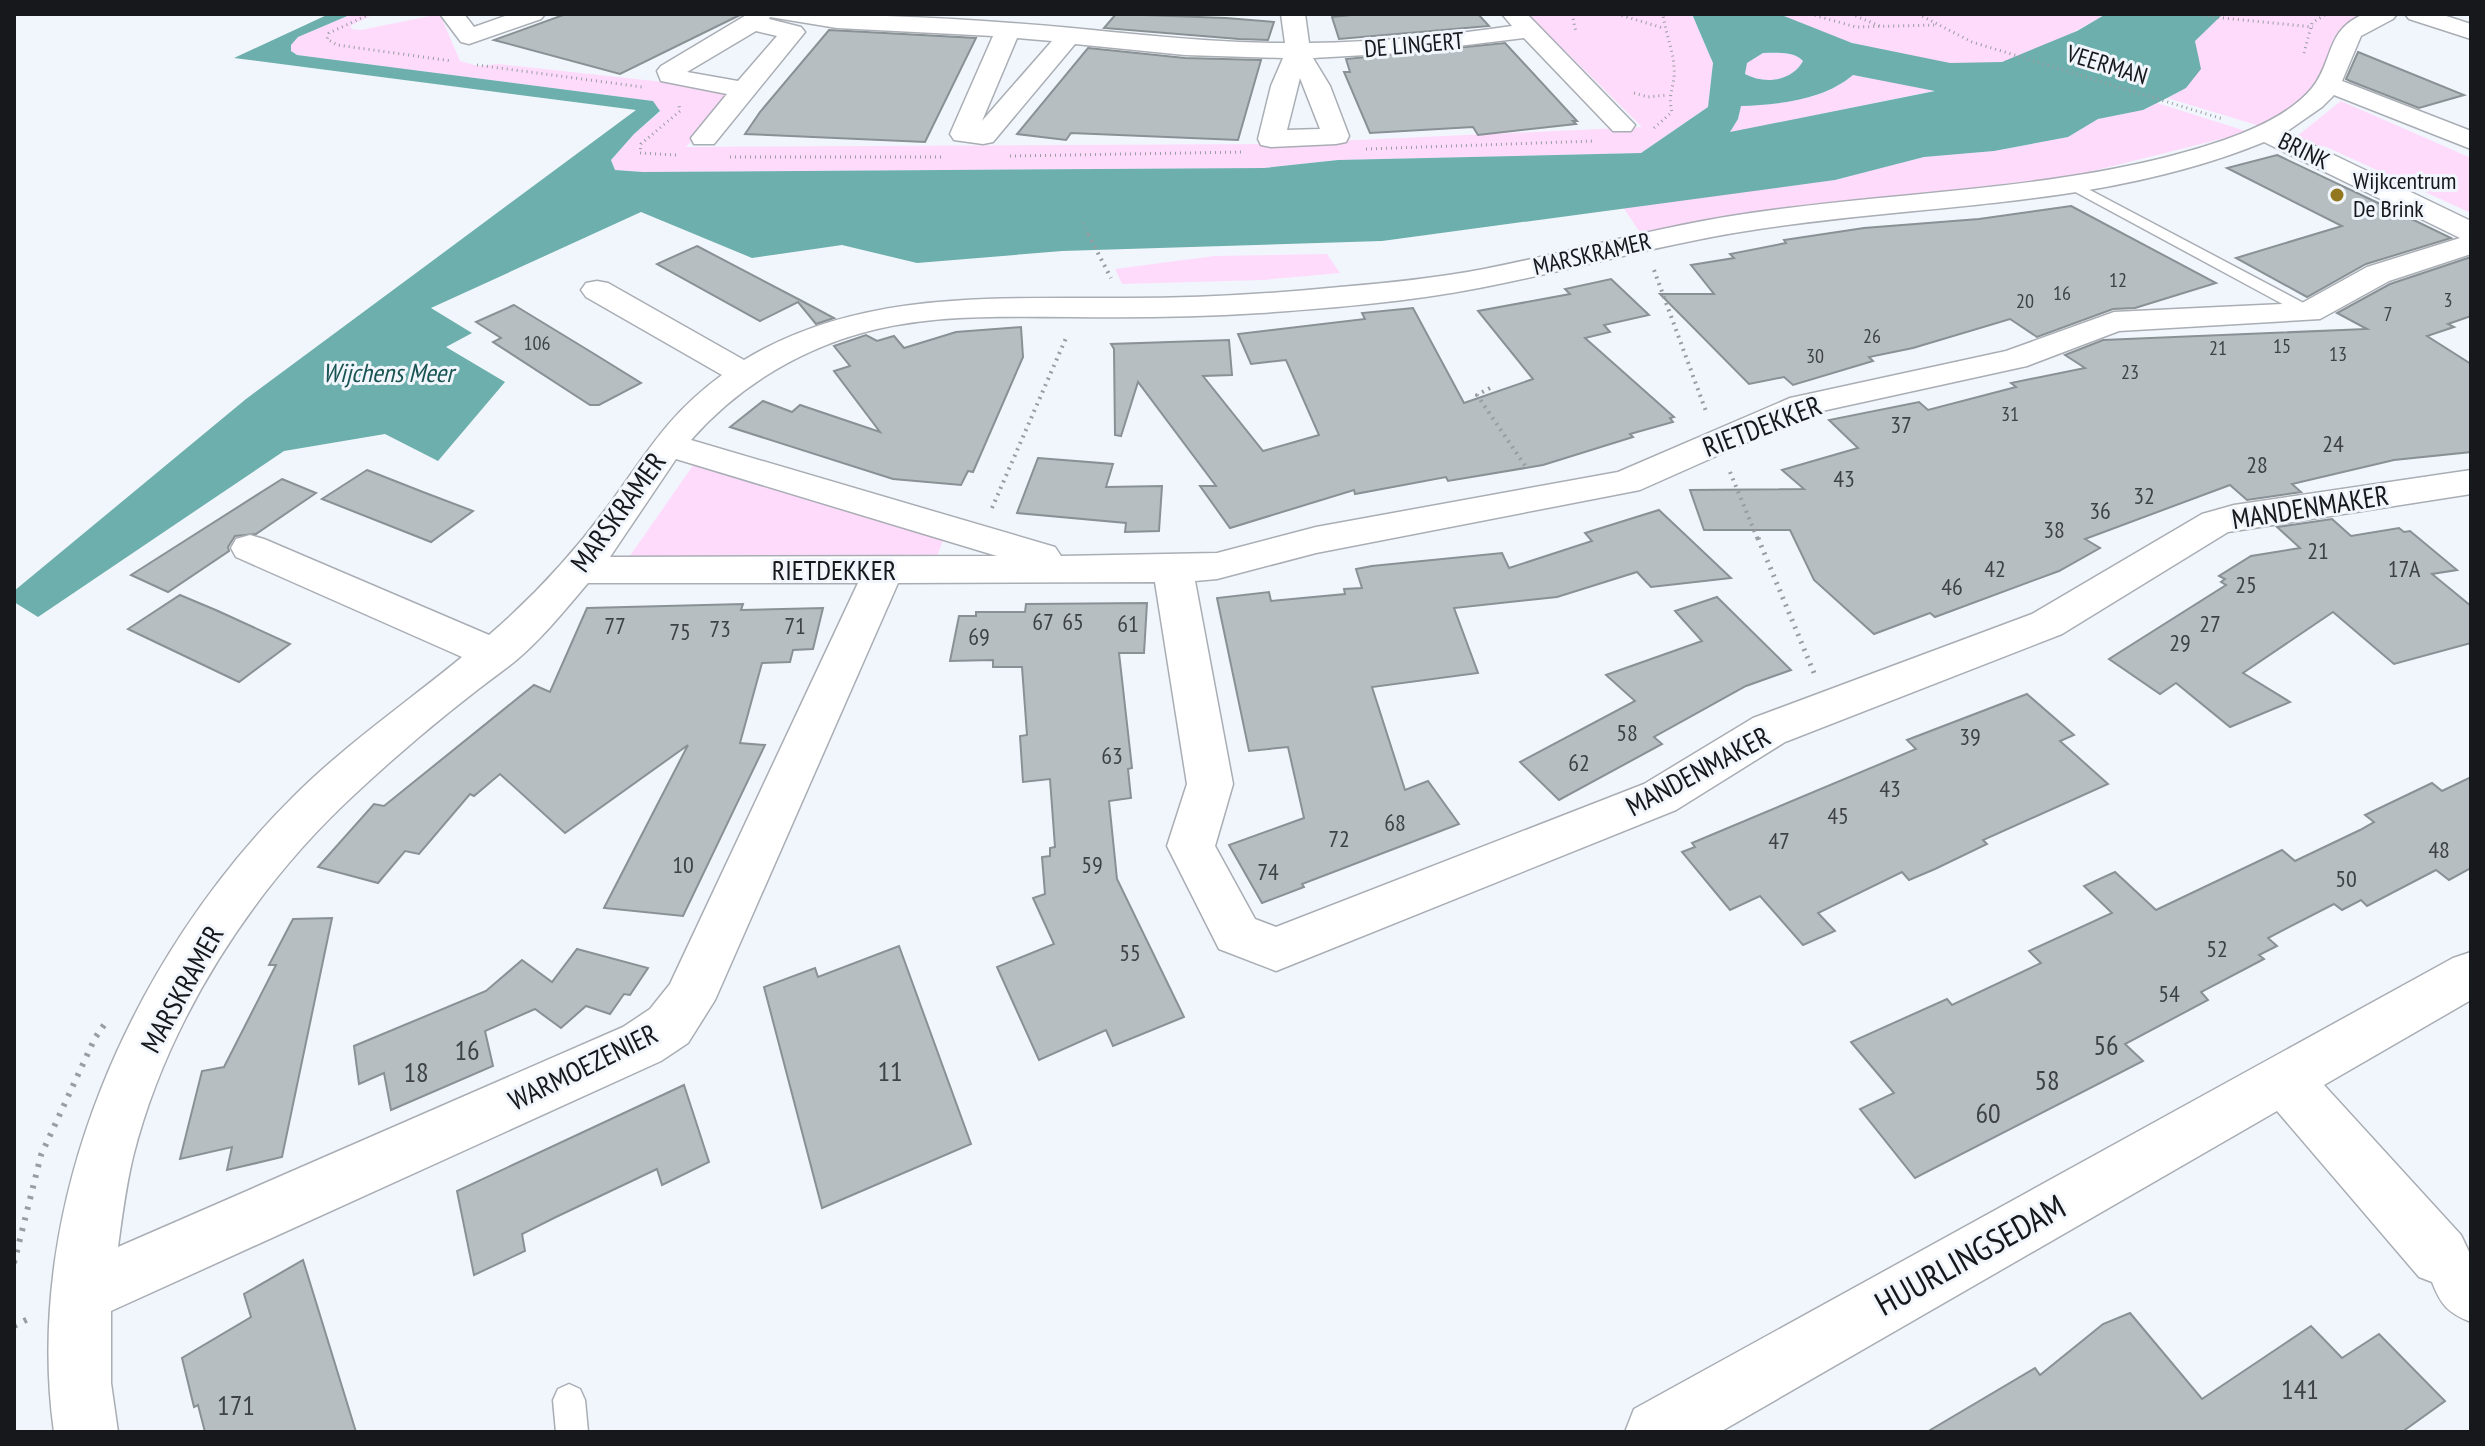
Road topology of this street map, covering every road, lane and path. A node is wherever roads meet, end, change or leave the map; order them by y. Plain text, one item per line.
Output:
1 (370, 14) edge
2 (452, 14) edge
3 (533, 14) edge
4 (780, 14) edge
5 (1293, 14) edge
6 (1620, 14) edge
7 (1663, 14) edge
8 (1810, 14) edge
9 (1851, 14) edge
10 (1918, 14) edge
11 (2326, 14) edge
12 (2385, 14) edge
13 (2417, 14) edge
14 (2203, 16) dead end
15 (757, 19) edge
16 (1522, 22) edge
17 (1939, 25) junction
18 (2311, 26) junction
19 (1882, 27) junction
20 (1663, 28) junction
21 (1008, 30) junction
22 (2471, 32) edge
23 (1070, 35) junction
24 (1298, 52) junction
25 (2304, 56) dead end
26 (459, 62) dead end
27 (474, 64) dead end
28 (2331, 85) junction
29 (654, 90) dead end
30 (745, 90) junction
31 (678, 97) dead end
32 (2250, 128) junction
33 (1653, 129) dead end
34 (1612, 132) joint
35 (2471, 141) edge
36 (1359, 149) dead end
37 (703, 150) junction
38 (1249, 152) dead end
39 (950, 156) dead end
40 (998, 156) dead end
41 (2073, 185) junction
42 (1083, 223) dead end
43 (2471, 232) edge
44 (1644, 241) junction
45 (2471, 244) edge
46 (1102, 261) dead end
47 (597, 290) dead end
48 (1079, 307) junction
49 (2309, 312) junction
50 (744, 374) junction
51 (1490, 388) dead end
52 (1717, 442) junction
53 (668, 445) junction
54 (2471, 482) edge
55 (1547, 497) junction
56 (250, 548) dead end
57 (972, 554) junction
58 (1173, 569) junction
59 (578, 570) junction
60 (884, 570) junction
61 (496, 655) junction
62 (1829, 707) junction
63 (2471, 974) edge
64 (2283, 1078) junction
65 (2458, 1277) edge
66 (80, 1294) junction
67 (86, 1432) edge
68 (1657, 1432) edge

1 - 26 path
2 - 3 street
4 - 21 street, DE LINGERT
5 - 24 street
6 - 20 path
7 - 20 path
8 - 19 path
9 - 19 path
10 - 17 path, VEERMAN
11 - 18 path
12 - 28 street
13 - 22 street
14 - 18 path
15 - 30 street
15 - 30 street
16 - 24 street, DE LINGERT
16 - 34 street, DE LINGERT
17 - 19 path
17 - 32 path, VEERMAN
18 - 25 path
20 - 33 path
21 - 23 street, DE LINGERT
21 - 23 street
23 - 24 street, DE LINGERT
27 - 29 path
28 - 32 street, MARSKRAMER
28 - 35 street
30 - 37 street
31 - 37 path
32 - 41 street, MARSKRAMER
32 - 43 street, BRINK
34 - 36 path
37 - 39 path
38 - 40 path
41 - 44 street, MARSKRAMER
41 - 49 lane
42 - 46 path
44 - 48 street, MARSKRAMER
44 - 52 path
45 - 49 street, RIETDEKKER
47 - 50 street
48 - 50 street, MARSKRAMER
48 - 57 path
49 - 52 street, RIETDEKKER
50 - 53 street, MARSKRAMER
51 - 55 path
52 - 55 street, RIETDEKKER
52 - 62 path
53 - 57 street, RIETDEKKER
53 - 59 street, MARSKRAMER
54 - 62 street, MANDENMAKER
55 - 58 street, RIETDEKKER
56 - 61 street
57 - 58 street, RIETDEKKER
57 - 60 street, RIETDEKKER
58 - 62 street, MANDENMAKER
59 - 60 street, RIETDEKKER
59 - 61 street, MARSKRAMER
60 - 66 street, WARMOEZENIER
61 - 66 street, MARSKRAMER
63 - 64 street, HUURLINGSEDAM
64 - 65 street
64 - 68 street, HUURLINGSEDAM
66 - 67 street, MARSKRAMER

